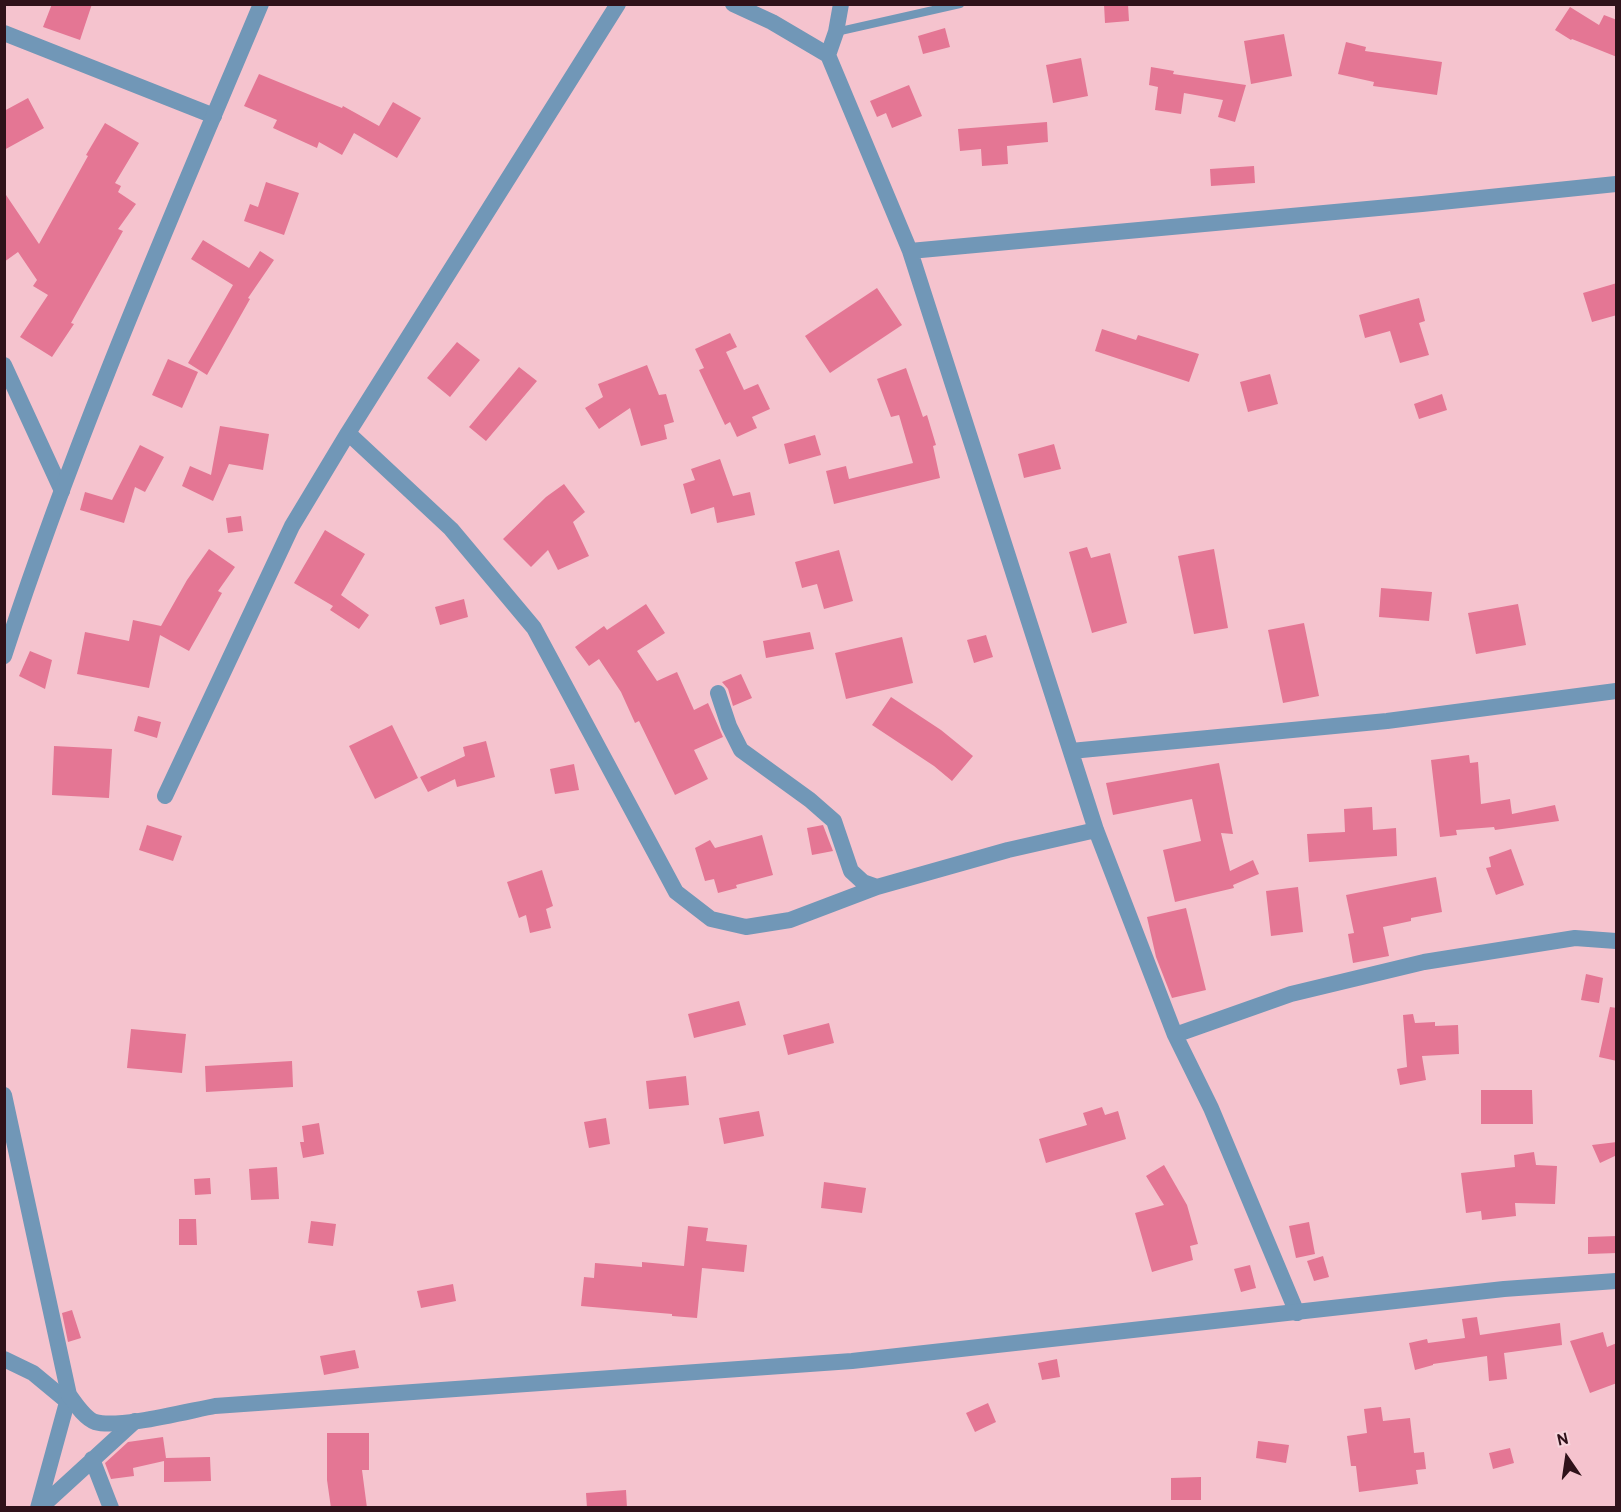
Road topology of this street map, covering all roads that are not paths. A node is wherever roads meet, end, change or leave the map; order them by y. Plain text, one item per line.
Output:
1 (261, 4) edge
2 (618, 4) edge
3 (733, 4) edge
4 (841, 4) edge
5 (960, 4) edge
6 (836, 32) junction
7 (4, 33) edge
8 (828, 55) junction
9 (214, 116) junction
10 (1617, 184) edge
11 (910, 251) junction
12 (4, 365) edge
13 (348, 434) junction
14 (62, 491) junction
15 (4, 656) edge
16 (1617, 691) edge
17 (718, 693) dead end
18 (1071, 751) junction
19 (165, 796) dead end
20 (1096, 830) junction
21 (877, 887) junction
22 (1617, 941) edge
23 (1175, 1035) junction
24 (4, 1095) edge
25 (1617, 1281) edge
26 (1297, 1313) junction
27 (4, 1359) edge
28 (69, 1399) junction
29 (135, 1421) junction
30 (92, 1459) junction
31 (39, 1508) edge
32 (111, 1508) edge

1 - 9 street
2 - 13 street
3 - 8 street
4 - 6 street
5 - 6 lane
6 - 8 street
7 - 9 street
8 - 11 street
9 - 14 street
10 - 11 street
11 - 18 street
12 - 14 street
13 - 19 street
13 - 21 street
14 - 15 street
16 - 18 street
17 - 21 street
18 - 20 street
20 - 21 street
20 - 23 street
22 - 23 street
23 - 26 street
24 - 28 street
25 - 26 street
26 - 29 street
27 - 28 street
28 - 29 street
28 - 31 street
29 - 30 street
30 - 31 street
30 - 32 street

